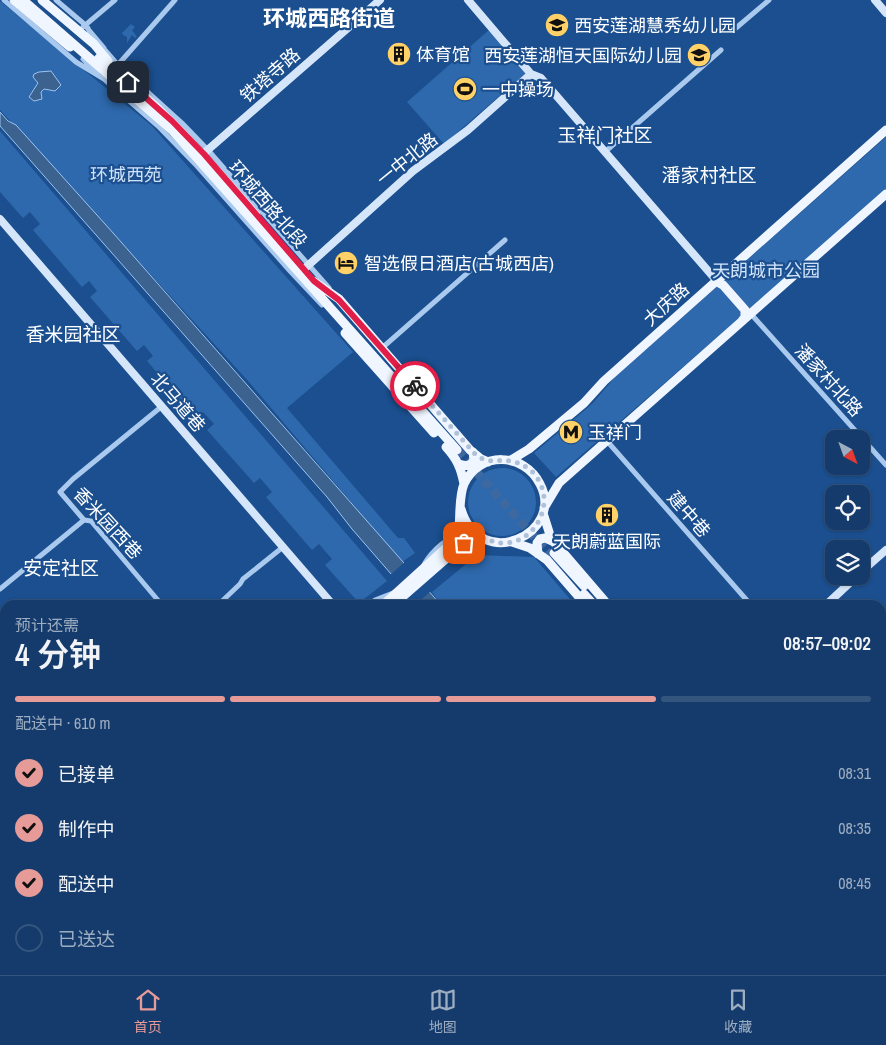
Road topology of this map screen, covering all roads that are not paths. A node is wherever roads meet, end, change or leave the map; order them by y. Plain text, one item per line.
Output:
1 (4, 0) edge
2 (14, 0) edge
3 (23, 0) edge
4 (31, 0) edge
5 (42, 0) edge
6 (56, 0) edge
7 (115, 0) edge
8 (175, 0) edge
9 (380, 0) edge
10 (468, 0) edge
11 (769, 0) edge
12 (875, 0) edge
13 (886, 13) edge
14 (84, 28) junction
15 (736, 28) dead end
16 (94, 44) junction
17 (104, 49) junction
18 (721, 50) dead end
19 (111, 72) junction
20 (531, 74) junction
21 (886, 130) edge
22 (606, 151) junction
23 (206, 152) junction
24 (886, 194) edge
25 (0, 219) edge
26 (505, 240) dead end
27 (306, 268) junction
28 (718, 279) junction
29 (313, 285) junction
30 (339, 300) junction
31 (322, 305) junction
32 (754, 312) junction
33 (740, 324) junction
34 (382, 348) junction
35 (161, 406) junction
36 (606, 441) junction
37 (459, 448) tunnel mouth
38 (473, 452) junction
39 (511, 460) junction
40 (488, 462) junction
41 (459, 464) junction
42 (886, 465) edge
43 (464, 484) junction
44 (461, 509) junction
45 (543, 511) junction
46 (84, 520) junction
47 (483, 538) junction
48 (512, 542) junction
49 (554, 542) junction
50 (458, 543) junction
51 (283, 547) junction
52 (886, 550) edge
53 (538, 554) junction
54 (870, 564) edge
55 (847, 585) edge
56 (0, 589) edge
57 (400, 598) edge
58 (158, 600) edge
59 (223, 600) edge
60 (329, 600) edge
61 (375, 600) edge
62 (582, 600) edge
63 (590, 600) edge
64 (596, 600) edge
65 (604, 600) edge
66 (747, 600) edge
67 (831, 600) edge

1 - 19 street
2 - 19 main road
3 - 19 main road, 环城西路北段
4 - 19 main road, 环城西路北段
5 - 14 main road
6 - 14 street
7 - 14 street
8 - 19 street
9 - 23 street, 铁塔寺路
10 - 20 street
11 - 15 street
12 - 13 street
14 - 16 main road
14 - 17 street
16 - 17 street
16 - 19 main road
17 - 19 street
18 - 22 street
19 - 23 main road, 环城西路北段
19 - 29 main road, 环城西路北段
19 - 31 street
20 - 22 street
20 - 27 street, 一中北路
21 - 28 main road, 大庆路
22 - 28 street
23 - 27 main road, 环城西路北段
24 - 32 main road
25 - 35 street, 北马道巷
26 - 34 street
27 - 29 main road, 环城西路北段
27 - 30 street
28 - 32 main road
28 - 33 main road
28 - 39 main road, 大庆路
29 - 30 main road
29 - 31 main road
29 - 37 main road, 环城西路北段
30 - 34 main road
31 - 41 main road
32 - 33 main road
32 - 42 street, 潘家村北路
33 - 36 main road
34 - 38 main road
35 - 46 street, 香米园西巷
35 - 51 street, 北马道巷
36 - 45 main road
36 - 66 street, 建中巷
38 - 40 main road
38 - 41 main road
39 - 40 main road
39 - 45 main road
40 - 43 main road
41 - 43 main road
43 - 44 main road
44 - 47 main road
44 - 50 main road
45 - 48 main road
45 - 49 main road
46 - 56 street
46 - 58 street, 香米园西巷
47 - 48 main road
47 - 50 main road
48 - 53 main road
49 - 53 main road
49 - 65 main road
50 - 57 main road
51 - 59 street
51 - 60 street, 北马道巷
52 - 54 street
53 - 62 main road
55 - 67 street
57 - 61 street
63 - 64 main road

